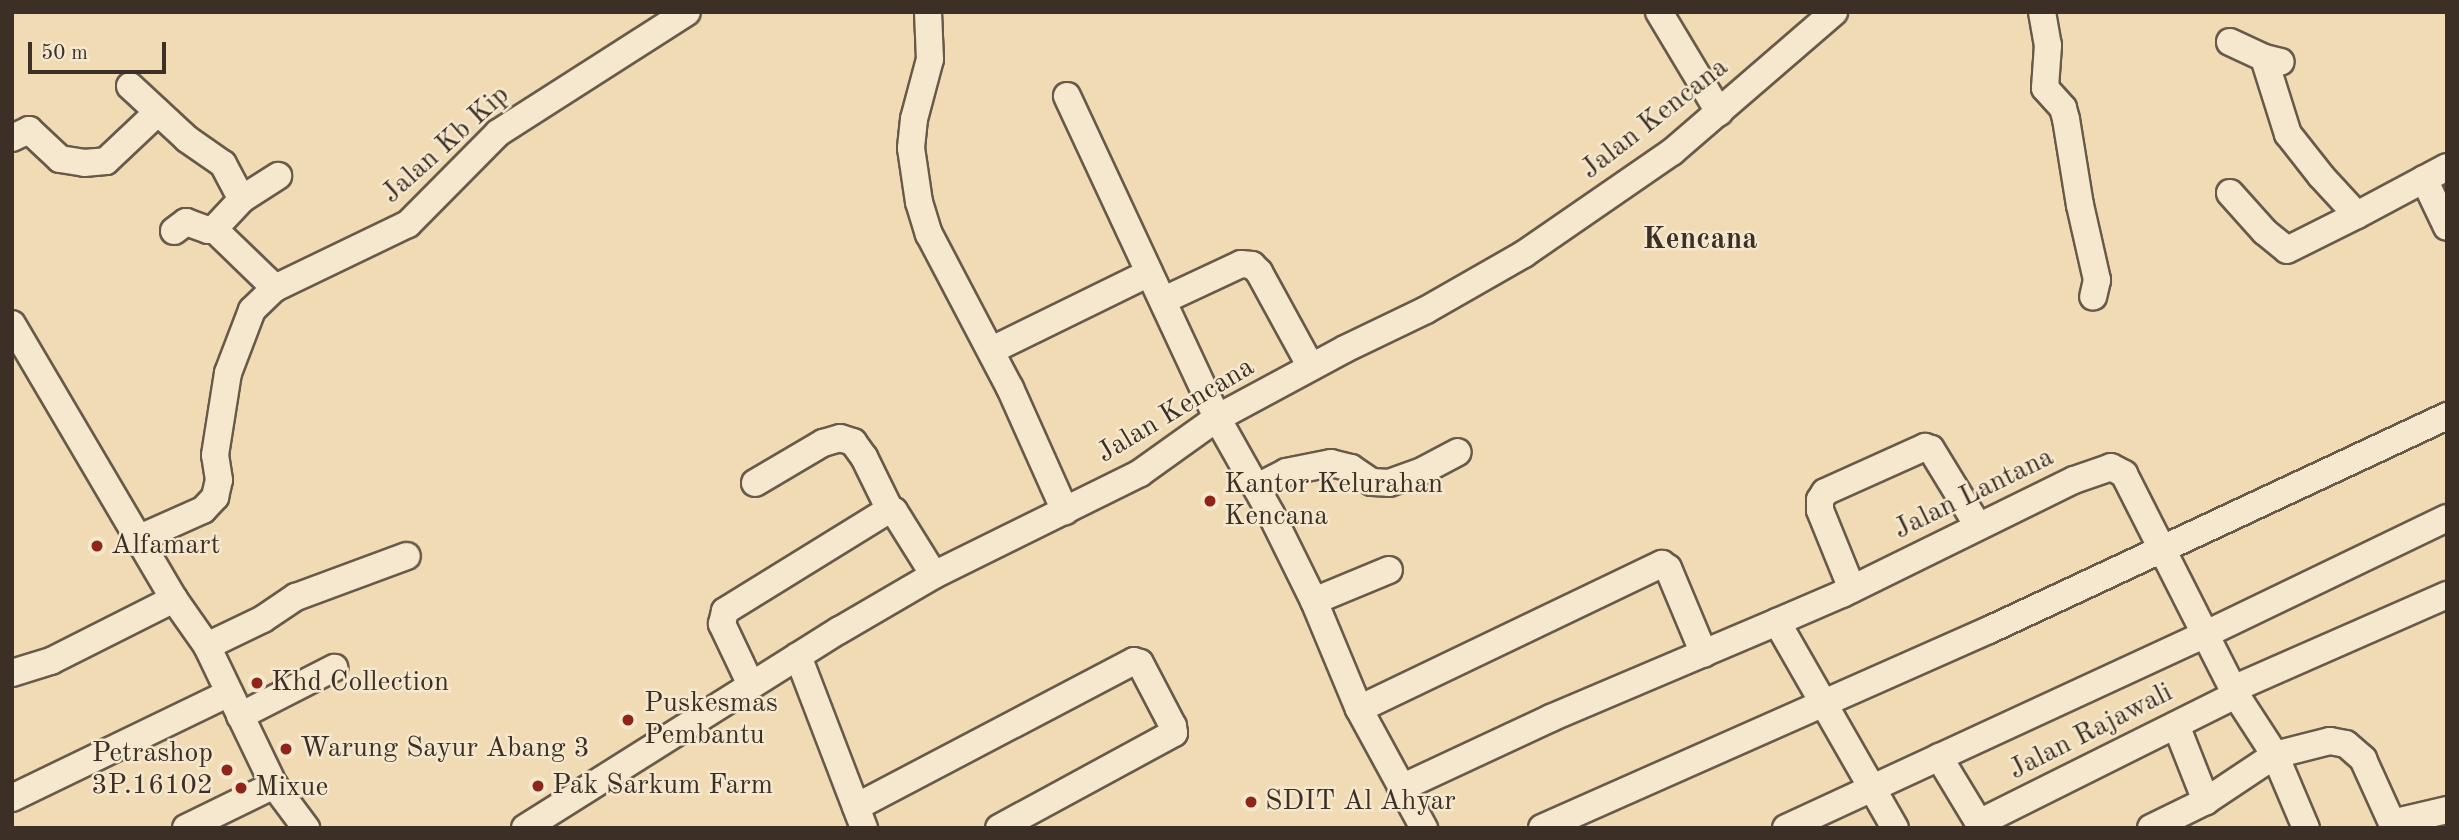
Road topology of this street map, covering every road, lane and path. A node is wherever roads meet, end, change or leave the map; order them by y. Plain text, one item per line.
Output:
1 (687, 12) edge
2 (928, 12) edge
3 (1659, 12) edge
4 (1834, 12) edge
5 (2042, 12) edge
6 (2230, 42) dead end
7 (130, 86) dead end
8 (1067, 96) dead end
9 (158, 112) junction
10 (1719, 112) junction
11 (12, 138) edge
12 (2435, 173) edge
13 (278, 176) dead end
14 (2231, 193) dead end
15 (242, 199) junction
16 (2357, 215) junction
17 (2447, 227) edge
18 (214, 229) junction
19 (174, 231) dead end
20 (1149, 273) junction
21 (275, 288) junction
22 (2093, 297) dead end
23 (1164, 300) junction
24 (12, 324) edge
25 (992, 350) junction
26 (22, 361) edge
27 (1311, 368) junction
28 (2447, 416) edge
29 (1217, 418) junction
30 (1458, 452) dead end
31 (755, 483) dead end
32 (1257, 487) junction
33 (890, 510) junction
34 (1065, 512) junction
35 (2447, 518) edge
36 (1978, 526) junction
37 (140, 538) junction
38 (2161, 548) junction
39 (407, 556) dead end
40 (1389, 570) dead end
41 (934, 575) junction
42 (1852, 589) junction
43 (2447, 595) edge
44 (174, 599) junction
45 (1314, 601) junction
46 (1777, 622) junction
47 (2206, 634) junction
48 (207, 646) junction
49 (1704, 654) junction
50 (797, 656) junction
51 (334, 668) dead end
52 (12, 673) edge
53 (751, 685) junction
54 (2235, 692) junction
55 (1821, 702) junction
56 (234, 704) junction
57 (1359, 709) junction
58 (2176, 725) junction
59 (2275, 755) junction
60 (1939, 757) junction
61 (274, 785) junction
62 (1401, 788) junction
63 (1872, 789) junction
64 (2206, 801) junction
65 (13, 805) edge
66 (2447, 810) edge
67 (860, 817) edge
68 (1414, 825) edge
69 (1980, 825) edge
70 (2393, 825) edge
71 (1793, 826) edge
72 (186, 828) edge
73 (306, 828) edge
74 (525, 828) edge
75 (999, 828) edge
76 (1542, 828) edge
77 (1895, 828) edge
78 (2151, 828) edge
79 (2306, 828) edge

1 - 21 street, Jalan Kb Kip
2 - 25 street
3 - 10 street
4 - 10 street, Jalan Kencana
5 - 22 street
6 - 16 street
7 - 9 street
8 - 20 street
9 - 11 street
9 - 15 street
10 - 27 street, Jalan Kencana
12 - 16 street
12 - 17 street
13 - 15 street
14 - 16 street
15 - 18 street
18 - 19 street
18 - 21 street
20 - 23 street
20 - 25 street
21 - 37 street
23 - 27 street
23 - 29 street
24 - 26 street
25 - 34 street
26 - 37 street
27 - 29 street, Jalan Kencana
28 - 38 street
29 - 32 street
29 - 34 street, Jalan Kencana
30 - 32 street
31 - 33 street
32 - 45 street
33 - 41 street
33 - 53 street
34 - 41 street, Jalan Kencana
35 - 47 street
36 - 38 street, Jalan Lantana
36 - 42 street, Jalan Lantana
36 - 42 street
37 - 44 street
38 - 47 street, Jalan Lantana
38 - 55 street
39 - 48 street
40 - 45 street
41 - 50 street, Jalan Kencana
42 - 46 street, Jalan Lantana
43 - 54 street, Jalan Rajawali
44 - 48 street
44 - 52 street
45 - 57 street
46 - 49 street, Jalan Lantana
46 - 55 street
47 - 54 street, Jalan Lantana
47 - 60 street
48 - 56 street
49 - 57 street
49 - 62 street, Jalan Lantana
50 - 53 street, Jalan Kencana
50 - 67 street
51 - 56 street
53 - 74 street, Jalan Kencana
54 - 58 street, Jalan Rajawali
54 - 59 street, Jalan Lantana
55 - 63 street
55 - 76 street
56 - 61 street
56 - 65 street
57 - 62 street
58 - 64 street
58 - 69 street, Jalan Rajawali
59 - 64 street
59 - 70 street
59 - 79 street, Jalan Lantana
60 - 63 street
60 - 69 street
61 - 72 street
61 - 73 street
62 - 68 street
63 - 71 street
63 - 77 street
64 - 78 street
66 - 70 street
67 - 75 street

